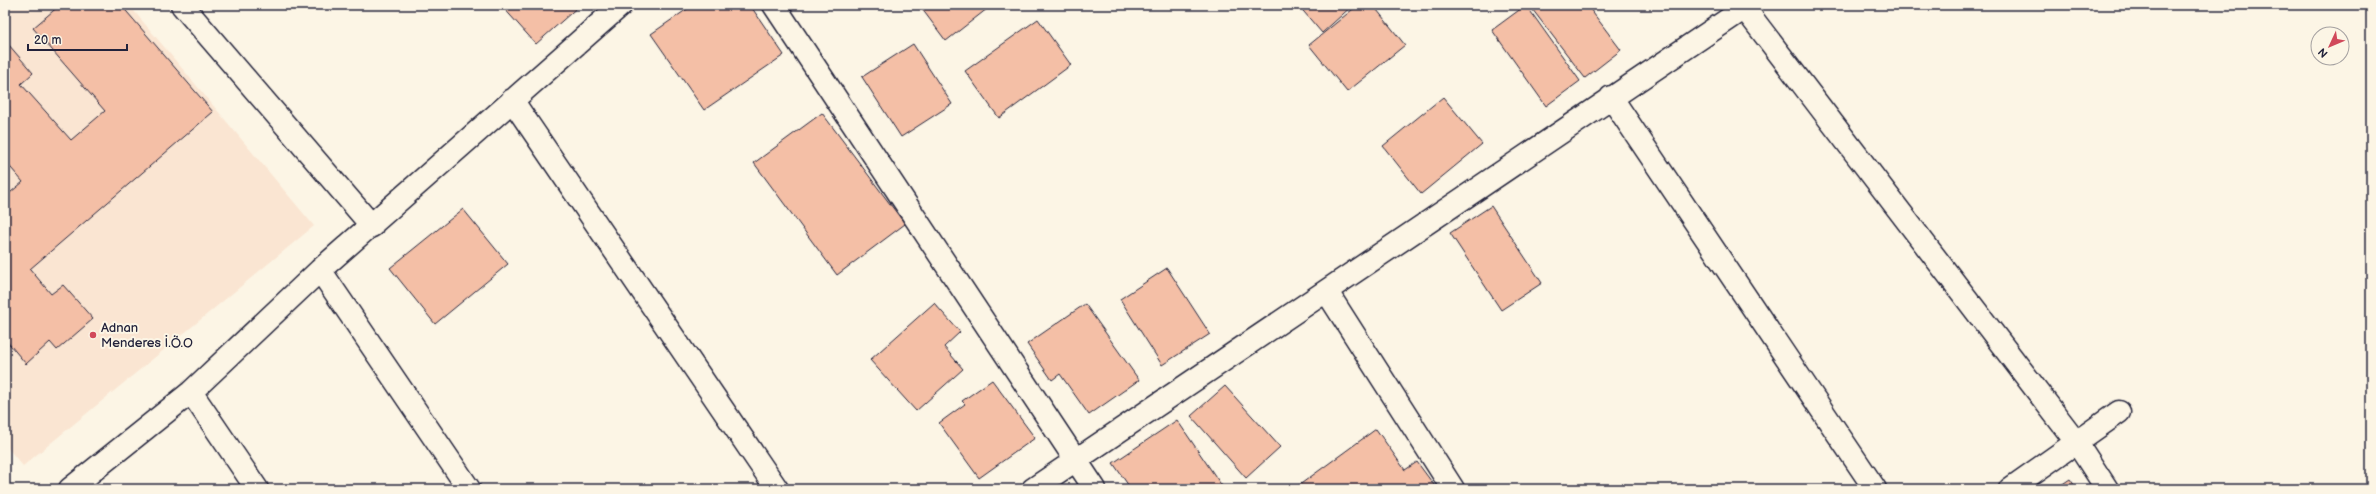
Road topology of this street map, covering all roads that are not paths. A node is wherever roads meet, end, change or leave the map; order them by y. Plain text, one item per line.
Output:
1 (182, 5) edge
2 (621, 5) edge
3 (774, 5) edge
4 (1743, 7) edge
5 (1611, 97) junction
6 (512, 100) junction
7 (372, 226) junction
8 (320, 270) junction
9 (1326, 292) junction
10 (191, 392) junction
11 (2119, 412) dead end
12 (2077, 443) junction
13 (1077, 461) junction
14 (70, 489) edge
15 (257, 489) edge
16 (469, 489) edge
17 (777, 489) edge
18 (1033, 489) edge
19 (1095, 489) edge
20 (1453, 489) edge
21 (1875, 489) edge
22 (2010, 489) edge
23 (2107, 489) edge

1 - 7 street
2 - 6 street
3 - 13 street
4 - 5 street
4 - 12 street
5 - 9 street
5 - 21 street
6 - 7 street
6 - 17 street
7 - 8 street
8 - 10 street
8 - 16 street
9 - 13 street
9 - 20 street
10 - 14 street
10 - 15 street
11 - 12 street
12 - 22 street
12 - 23 street
13 - 18 street
13 - 19 street

